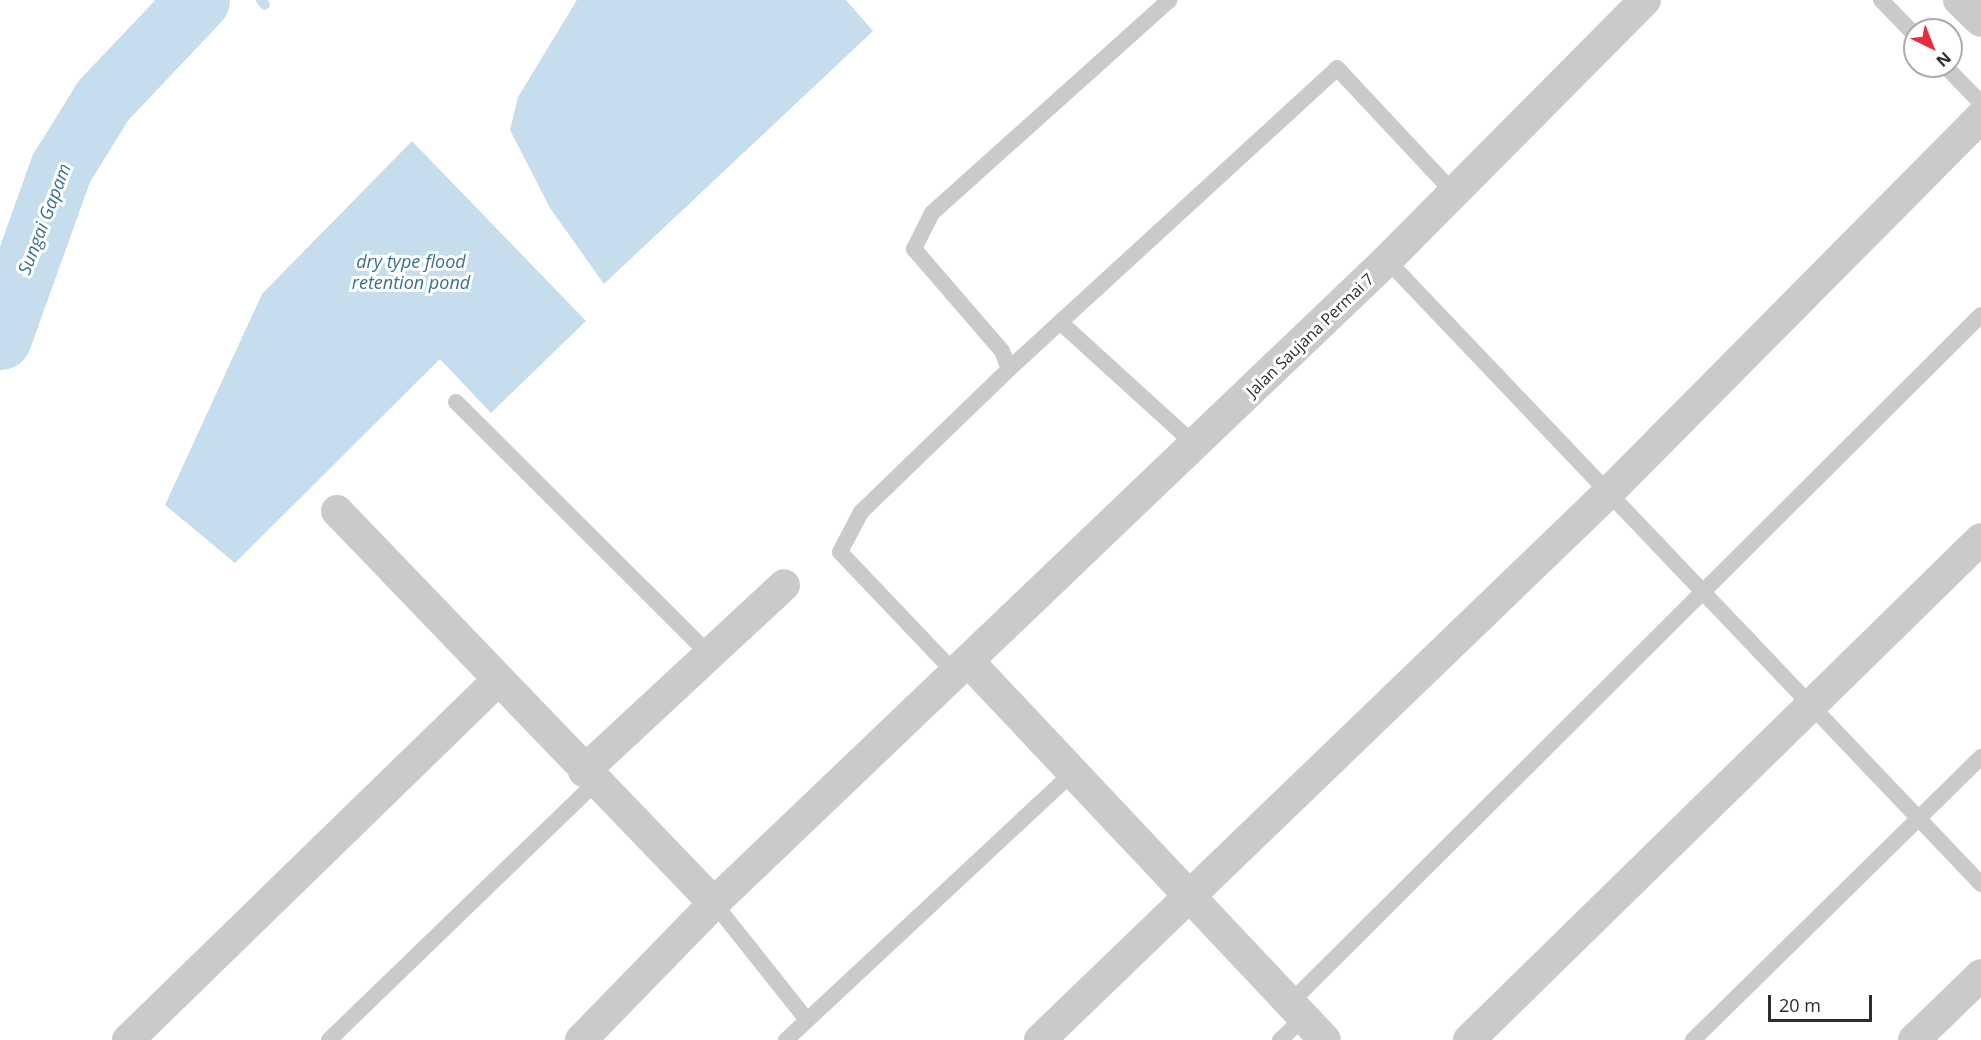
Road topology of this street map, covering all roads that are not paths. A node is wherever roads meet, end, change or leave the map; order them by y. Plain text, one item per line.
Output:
1 (1169, 0) edge
2 (1645, 0) edge
3 (1881, 0) edge
4 (1959, 0) edge
5 (1981, 21) edge
6 (1903, 23) edge
7 (1957, 78) edge
8 (1981, 103) edge
9 (1981, 117) edge
10 (1453, 192) junction
11 (1386, 260) junction
12 (1981, 315) edge
13 (1060, 322) junction
14 (1009, 369) junction
15 (456, 402) dead end
16 (1195, 445) junction
17 (1607, 494) junction
18 (337, 511) dead end
19 (1981, 539) edge
20 (784, 585) dead end
21 (1703, 597) junction
22 (709, 654) junction
23 (962, 668) junction
24 (497, 681) junction
25 (1809, 707) junction
26 (1981, 757) edge
27 (1074, 771) junction
28 (590, 777) junction
29 (1918, 820) junction
30 (1981, 884) edge
31 (1191, 895) junction
32 (714, 903) junction
33 (1981, 975) edge
34 (807, 1020) junction
35 (1306, 1020) edge
36 (128, 1040) edge
37 (329, 1040) edge
38 (581, 1040) edge
39 (786, 1040) edge
40 (1040, 1040) edge
41 (1280, 1040) edge
42 (1469, 1040) edge
43 (1693, 1040) edge
44 (1914, 1040) edge

1 - 14 lane
2 - 10 street, Jalan Saujana Permai 7
3 - 6 lane
4 - 5 street
7 - 8 lane
9 - 17 street
10 - 11 street, Jalan Saujana Permai 7
10 - 13 lane
11 - 16 street, Jalan Saujana Permai 7
11 - 17 lane
12 - 21 lane
13 - 14 lane
13 - 16 lane
14 - 23 lane
15 - 22 lane
16 - 23 street, Jalan Saujana Permai 7
17 - 21 lane
17 - 31 street
18 - 24 street
19 - 25 street
20 - 22 street
21 - 25 lane
21 - 35 lane
22 - 28 street
23 - 27 street
23 - 32 street, Jalan Saujana Permai 7
24 - 28 street
24 - 36 street
25 - 29 lane
25 - 42 street
26 - 29 lane
27 - 31 street
27 - 34 lane
28 - 32 street
28 - 37 lane
29 - 30 lane
29 - 43 lane
31 - 35 street
31 - 40 street
32 - 34 lane
32 - 38 street, Jalan Saujana Permai 7
33 - 44 street
34 - 39 lane
35 - 41 lane

